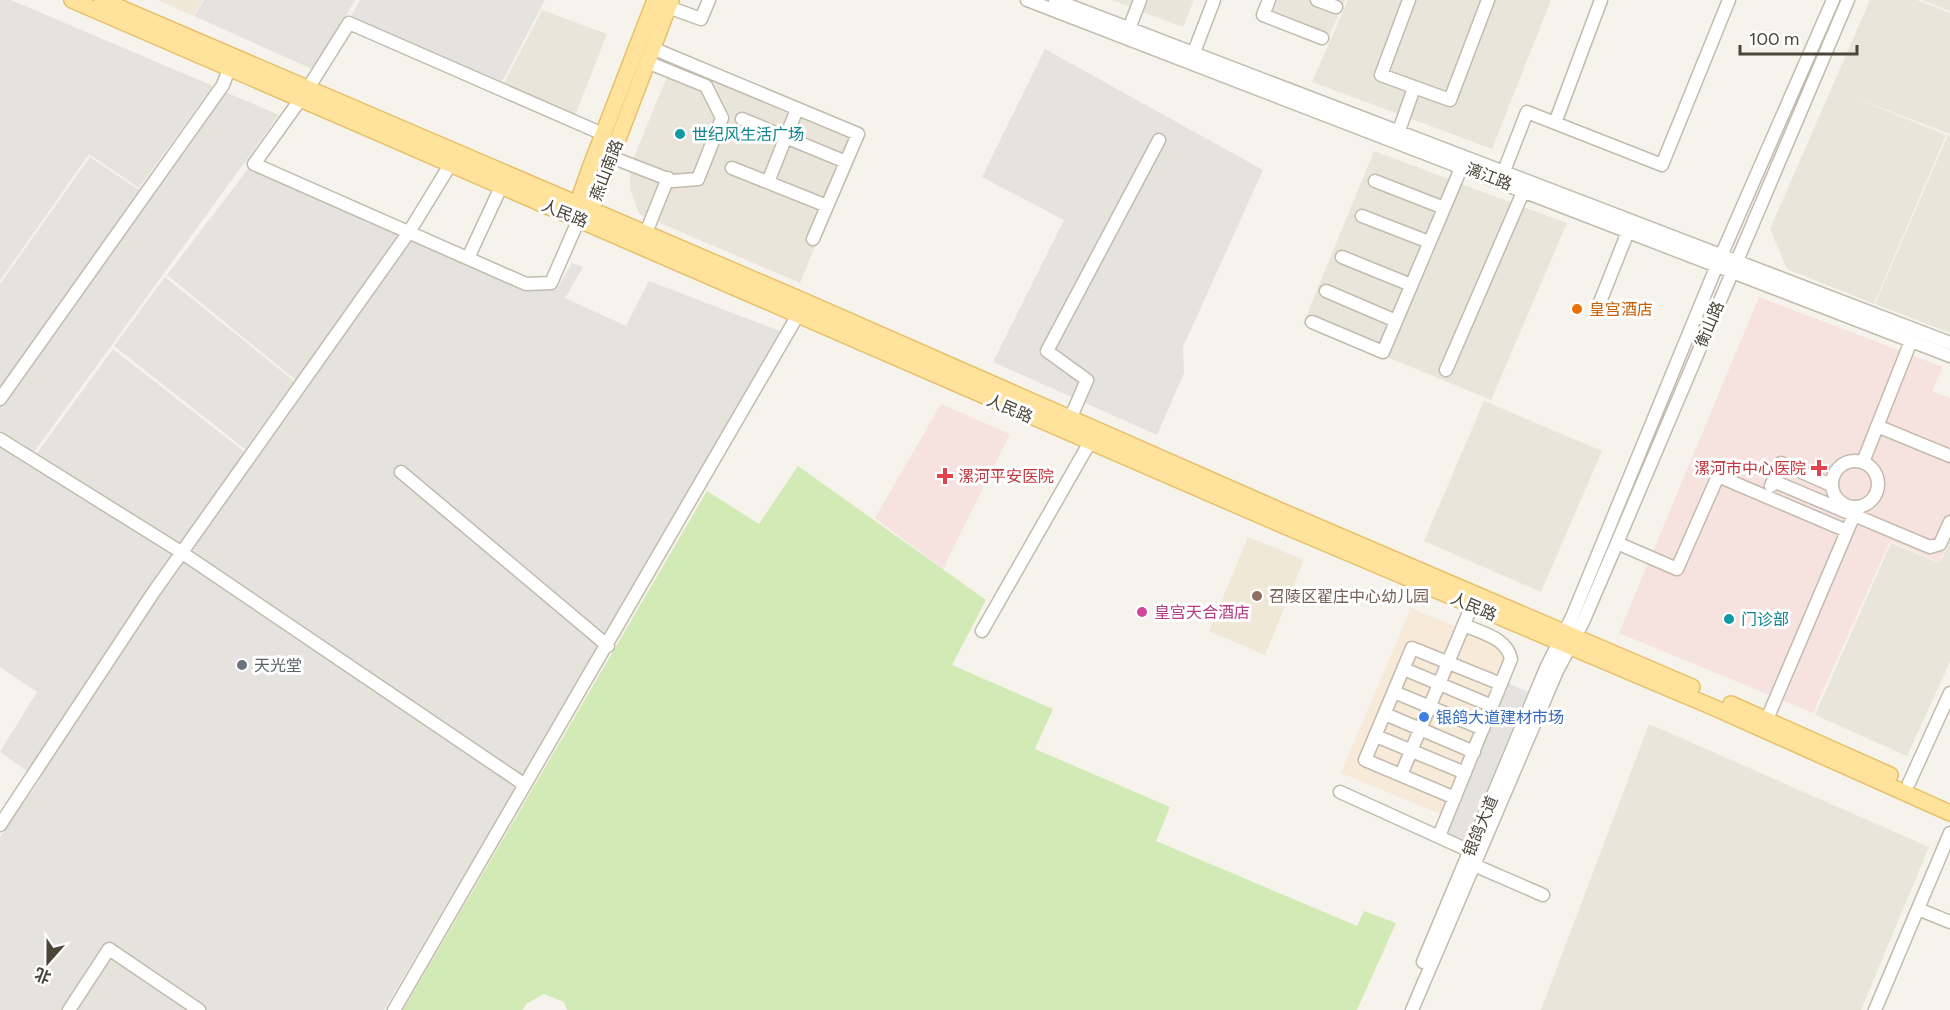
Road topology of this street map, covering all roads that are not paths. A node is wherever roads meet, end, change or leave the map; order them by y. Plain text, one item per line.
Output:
1 (72, 0) edge
2 (102, 0) edge
3 (709, 0) edge
4 (1027, 0) edge
5 (1140, 0) edge
6 (1214, 0) edge
7 (1269, 0) edge
8 (1317, 0) edge
9 (1409, 0) edge
10 (1488, 0) edge
11 (1601, 0) edge
12 (1730, 0) edge
13 (1833, 0) edge
14 (1848, 0) edge
15 (1063, 4) edge
16 (662, 6) edge
17 (1336, 7) dead end
18 (1129, 29) junction
19 (1322, 38) dead end
20 (650, 55) junction
21 (1192, 58) junction
22 (229, 69) junction
23 (1414, 87) junction
24 (304, 95) junction
25 (797, 109) junction
26 (742, 119) dead end
27 (1554, 123) junction
28 (603, 134) junction
29 (1398, 136) junction
30 (786, 137) junction
31 (1159, 140) dead end
32 (611, 157) junction
33 (846, 162) junction
34 (450, 165) junction
35 (1462, 166) junction
36 (732, 168) dead end
37 (1504, 171) junction
38 (668, 178) junction
39 (1375, 181) dead end
40 (768, 182) junction
41 (501, 187) junction
42 (1524, 190) junction
43 (827, 206) junction
44 (1444, 208) junction
45 (583, 211) junction
46 (1362, 216) dead end
47 (1631, 225) junction
48 (409, 232) junction
49 (645, 235) junction
50 (813, 239) dead end
51 (1429, 242) junction
52 (1342, 257) dead end
53 (468, 258) junction
54 (1720, 260) junction
55 (1734, 266) junction
56 (1411, 285) junction
57 (1326, 291) dead end
58 (806, 302) junction
59 (1598, 306) dead end
60 (798, 316) junction
61 (1396, 321) junction
62 (1312, 322) dead end
63 (1911, 341) junction
64 (1950, 343) edge
65 (1950, 356) edge
66 (1446, 370) dead end
67 (0, 399) edge
68 (1070, 419) junction
69 (1877, 426) junction
70 (0, 439) edge
71 (1090, 442) junction
72 (1950, 456) edge
73 (1863, 462) junction
74 (400, 472) dead end
75 (1773, 481) junction
76 (1831, 485) junction
77 (1767, 496) junction
78 (1855, 511) junction
79 (1950, 522) edge
80 (1847, 531) junction
81 (1617, 543) junction
82 (181, 552) junction
83 (1472, 605) junction
84 (1464, 625) junction
85 (982, 631) dead end
86 (1567, 640) junction
87 (608, 646) junction
88 (1448, 663) junction
89 (1404, 669) junction
90 (1439, 684) junction
91 (1501, 684) junction
92 (1394, 692) junction
93 (1950, 693) edge
94 (1697, 695) junction
95 (1492, 706) junction
96 (1430, 707) junction
97 (1385, 714) junction
98 (1767, 719) junction
99 (1420, 729) junction
100 (1483, 729) junction
101 (1376, 736) junction
102 (1411, 751) junction
103 (1473, 752) junction
104 (1465, 773) junction
105 (1401, 775) junction
106 (525, 784) junction
107 (1907, 788) junction
108 (1340, 792) dead end
109 (1455, 798) junction
110 (1950, 801) edge
111 (1950, 813) edge
112 (0, 825) edge
113 (1950, 833) edge
114 (1439, 837) junction
115 (1470, 859) junction
116 (1543, 895) dead end
117 (1918, 909) junction
118 (1950, 922) edge
119 (69, 1010) edge
120 (199, 1010) edge
121 (394, 1010) edge
122 (1403, 1010) edge
123 (1412, 1010) edge
124 (1875, 1010) edge

1 - 22 main road, 人民路
2 - 24 main road, 人民路
3 - 16 street
4 - 15 street, 漓江路
5 - 18 street
6 - 21 street
7 - 19 street
8 - 17 street
9 - 23 street
10 - 23 street
11 - 27 street
12 - 27 street
13 - 54 street, 衡山路
14 - 55 street, 衡山路
15 - 18 street, 漓江路
15 - 21 street, 漓江路
16 - 20 main road, 燕山南路
16 - 28 main road, 燕山南路
18 - 21 street, 漓江路
20 - 25 street
20 - 32 main road, 燕山南路
20 - 38 street
21 - 29 street, 漓江路
22 - 24 main road, 人民路
22 - 67 street
23 - 29 street
24 - 28 street
24 - 34 main road, 人民路
24 - 45 main road, 人民路
24 - 48 street
25 - 30 street
25 - 33 street
26 - 30 street
27 - 37 street
28 - 45 main road, 燕山南路
29 - 35 street, 漓江路
29 - 37 street, 漓江路
30 - 33 street
30 - 40 street
31 - 68 street
32 - 38 street
32 - 45 main road, 燕山南路
33 - 43 street
34 - 41 main road, 人民路
34 - 48 street
35 - 42 street, 漓江路
35 - 44 street
36 - 40 street
37 - 47 street, 漓江路
38 - 49 street
39 - 44 street
40 - 43 street
41 - 45 main road, 人民路
41 - 53 street
42 - 47 street, 漓江路
42 - 66 street
43 - 50 street
44 - 51 street
45 - 49 main road, 人民路
45 - 53 street
45 - 60 main road, 人民路
46 - 51 street
47 - 54 street, 漓江路
47 - 59 street
48 - 53 street
48 - 82 street
49 - 58 main road, 人民路
51 - 56 street
52 - 56 street
54 - 55 street, 漓江路
54 - 86 street, 衡山路
55 - 63 street, 漓江路
55 - 64 street, 漓江路
55 - 81 street, 衡山路
56 - 61 street
57 - 61 street
58 - 60 street
58 - 68 main road, 人民路
60 - 71 main road, 人民路
60 - 87 street
61 - 62 street
63 - 65 street, 漓江路
63 - 69 street
68 - 86 main road, 人民路
69 - 72 street
69 - 73 street
70 - 82 street
71 - 83 main road, 人民路
71 - 85 street
73 - 76 street
73 - 78 street
74 - 87 street
75 - 76 street
75 - 77 street
75 - 78 street
76 - 78 street
77 - 80 street
77 - 81 street
78 - 79 street
78 - 80 street
80 - 98 street
81 - 86 street, 衡山路
82 - 106 street
82 - 112 street
83 - 84 street
83 - 86 main road, 人民路
84 - 88 street
84 - 91 street
86 - 94 main road, 人民路
86 - 115 street, 银鸽大道
87 - 106 street
88 - 89 street
88 - 90 street
88 - 91 street
89 - 90 street
89 - 92 street
90 - 95 street
90 - 96 street
91 - 95 street
92 - 96 street
92 - 97 street
93 - 107 street
94 - 98 main road, 人民路
94 - 107 main road, 人民路
95 - 100 street
96 - 99 street
96 - 100 street
97 - 99 street
97 - 101 street
98 - 107 main road, 人民路
99 - 102 street
99 - 103 street
100 - 103 street
101 - 102 street
101 - 105 street
102 - 104 street
102 - 105 street
103 - 104 street
104 - 109 street
105 - 109 street
106 - 121 street
107 - 110 main road, 人民路
107 - 111 main road, 人民路
108 - 114 street
109 - 114 street
113 - 117 street
114 - 115 street
115 - 116 street
115 - 122 street, 银鸽大道
115 - 123 street, 银鸽大道
117 - 118 street
117 - 124 street
119 - 120 street

